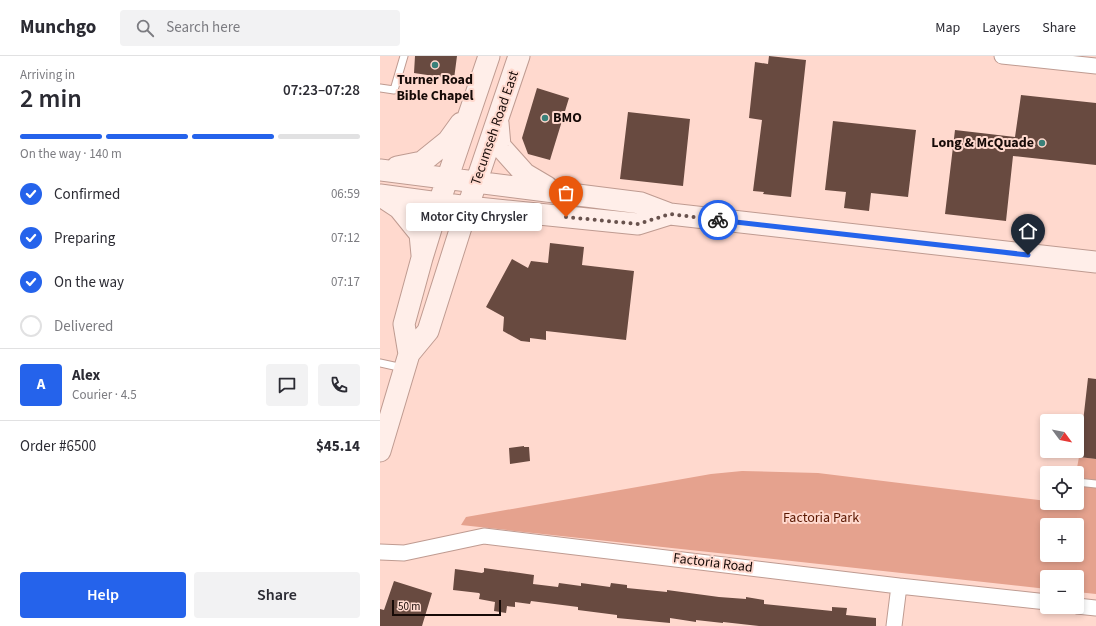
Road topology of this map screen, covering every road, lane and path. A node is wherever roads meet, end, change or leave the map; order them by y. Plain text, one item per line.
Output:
1 (404, 56) edge
2 (489, 56) edge
3 (520, 56) edge
4 (1002, 56) edge
5 (1096, 66) edge
6 (380, 88) edge
7 (472, 108) junction
8 (498, 120) junction
9 (382, 170) edge
10 (447, 178) junction
11 (477, 182) junction
12 (552, 191) junction
13 (380, 195) edge
14 (439, 203) junction
15 (468, 207) junction
16 (670, 214) junction
17 (422, 258) junction
18 (1096, 262) edge
19 (407, 361) junction
20 (380, 364) edge
21 (380, 451) edge
22 (1084, 483) edge
23 (1096, 484) edge
24 (380, 552) edge
25 (899, 586) junction
26 (1040, 601) edge
27 (1084, 607) edge
28 (1096, 608) edge
29 (894, 626) edge

1 - 6 lane
2 - 7 main road, Tecumseh Road East
3 - 8 main road, Tecumseh Road East
4 - 5 street
7 - 9 main road
7 - 10 main road, Tecumseh Road East
8 - 11 main road, Tecumseh Road East
8 - 12 main road
9 - 10 main road
10 - 11 main road
10 - 14 main road, Tecumseh Road East
11 - 12 main road
11 - 15 main road, Tecumseh Road East
12 - 16 main road
13 - 14 main road
13 - 17 main road
14 - 15 main road
14 - 17 main road, Tecumseh Road East
15 - 16 main road
15 - 19 main road, Tecumseh Road East
16 - 18 main road
17 - 19 main road, Tecumseh Road East
19 - 20 lane
19 - 21 main road, Tecumseh Road East
22 - 23 lane
24 - 25 street, Factoria Road
25 - 26 street, Factoria Road
25 - 29 street
27 - 28 street

